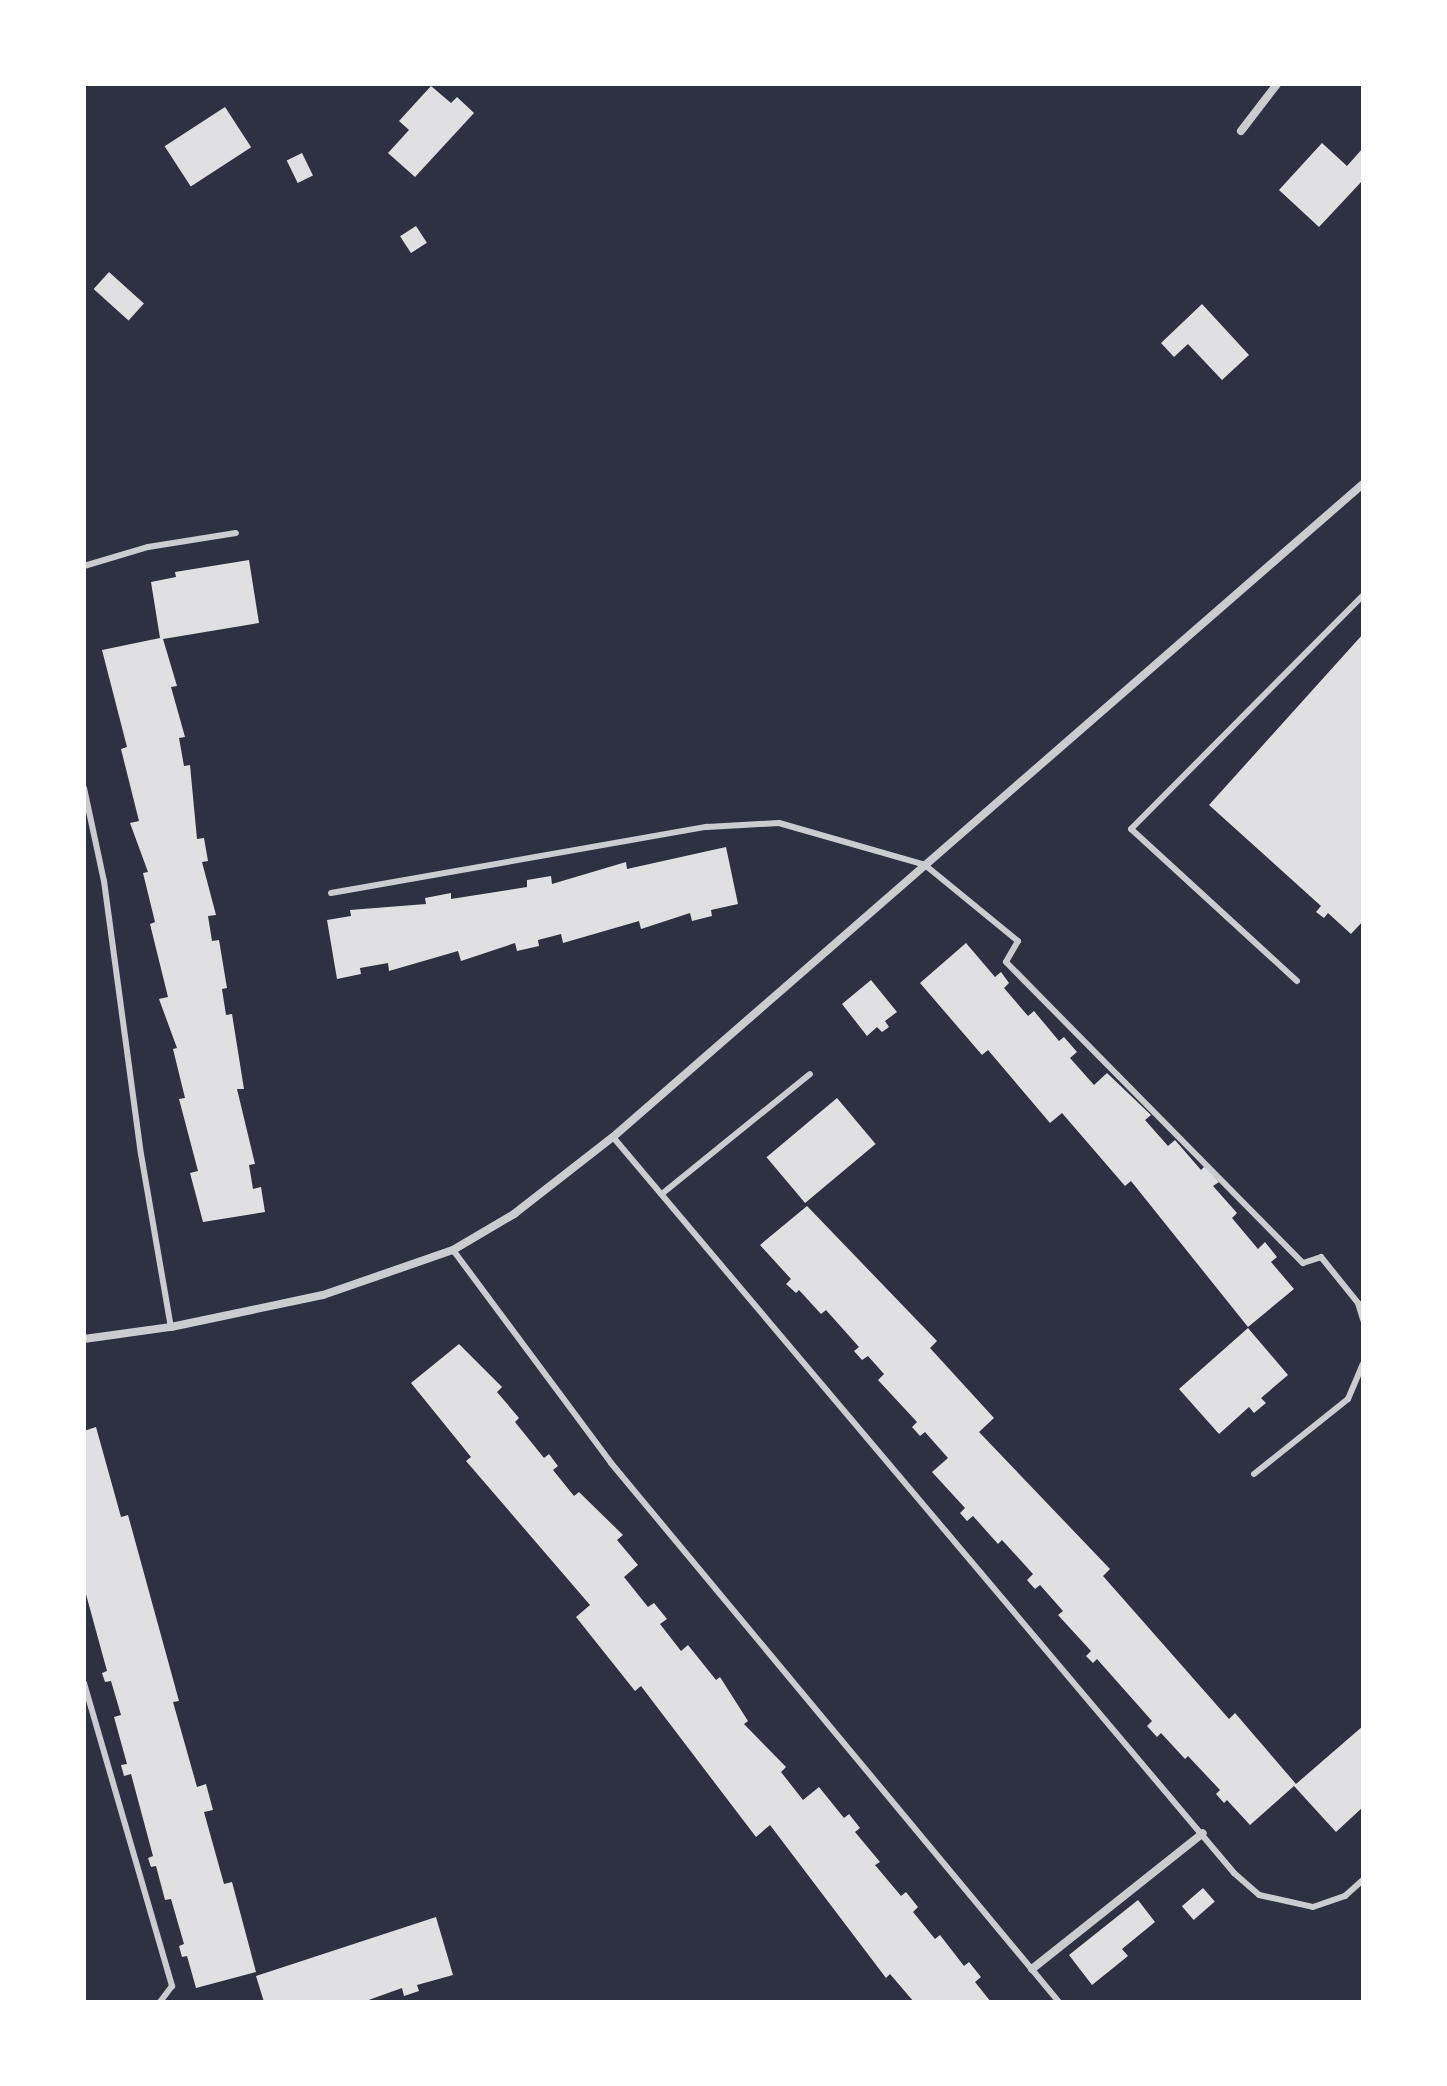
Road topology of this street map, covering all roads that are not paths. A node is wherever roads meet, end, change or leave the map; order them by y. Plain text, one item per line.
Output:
1 (1277, 84) edge
2 (1241, 131) dead end
3 (1363, 484) edge
4 (236, 533) dead end
5 (84, 566) edge
6 (1363, 595) edge
7 (84, 788) edge
8 (925, 865) junction
9 (331, 893) dead end
10 (1297, 981) dead end
11 (810, 1074) dead end
12 (613, 1137) junction
13 (663, 1193) junction
14 (453, 1250) junction
15 (1363, 1319) edge
16 (171, 1327) junction
17 (84, 1339) edge
18 (1363, 1364) edge
19 (1254, 1474) dead end
20 (84, 1683) edge
21 (1203, 1833) junction
22 (1363, 1880) edge
23 (1032, 1969) junction
24 (160, 2002) edge
25 (1059, 2002) edge

1 - 2 street
3 - 8 street
4 - 5 lane
6 - 10 lane
7 - 16 lane
8 - 9 lane
8 - 12 street
8 - 15 lane
11 - 13 lane
12 - 13 lane
12 - 14 street
13 - 21 lane
14 - 16 street
14 - 23 lane
16 - 17 street
18 - 19 lane
20 - 24 lane
21 - 22 lane
21 - 23 street
23 - 25 lane

